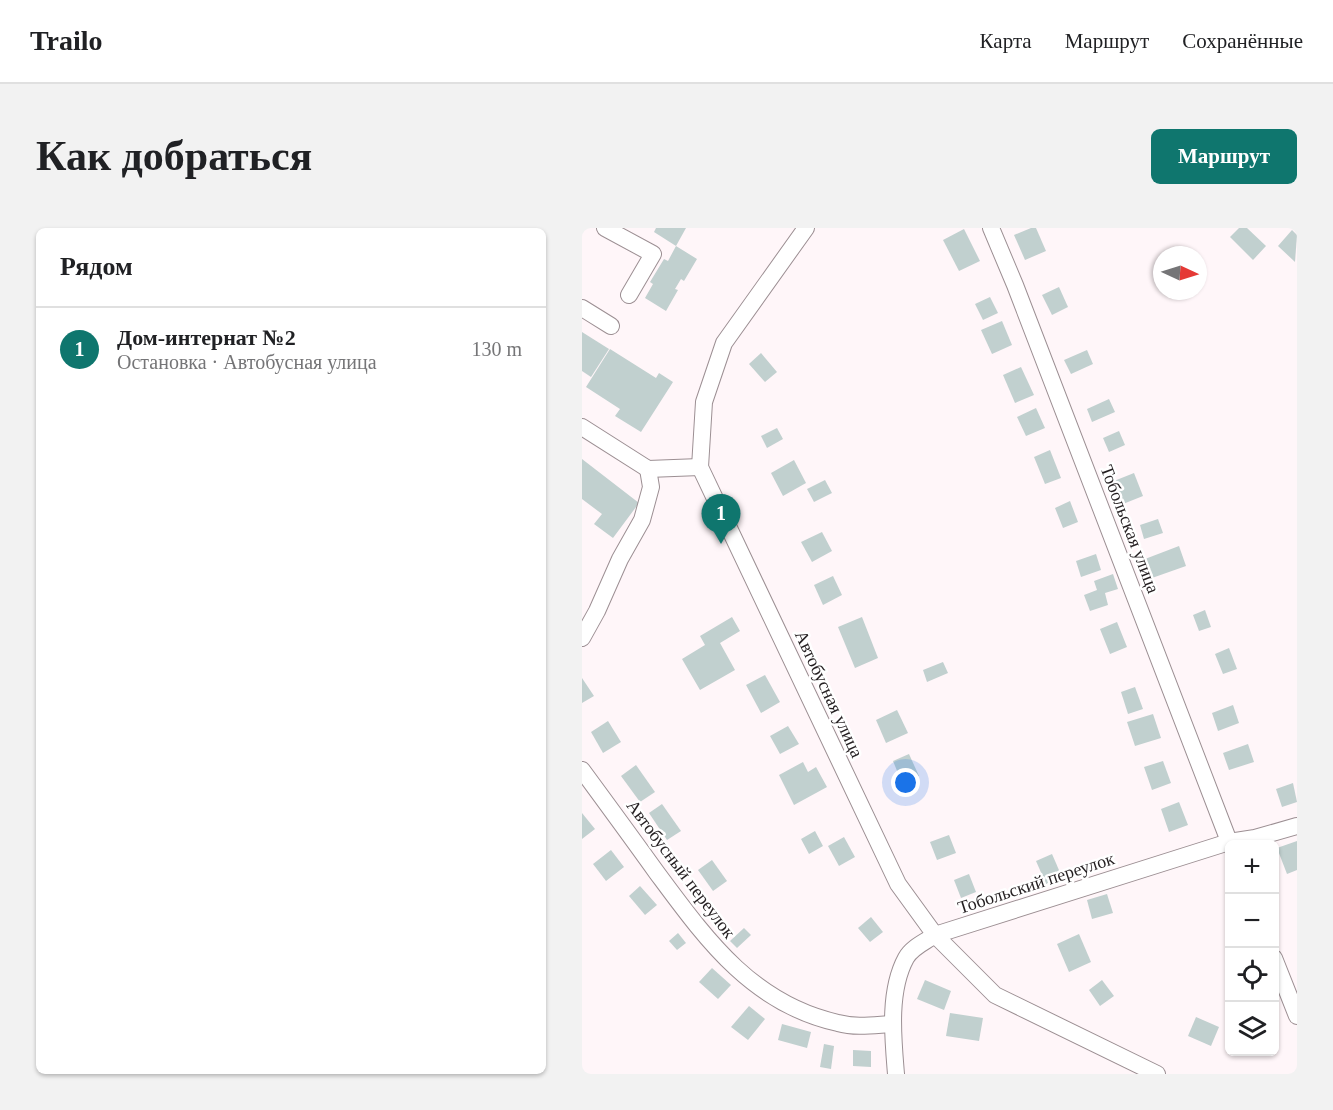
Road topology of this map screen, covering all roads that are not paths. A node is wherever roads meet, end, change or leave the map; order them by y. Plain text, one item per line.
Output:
1 (605, 228) edge
2 (806, 228) edge
3 (991, 228) edge
4 (629, 295) dead end
5 (582, 308) edge
6 (611, 326) dead end
7 (582, 427) edge
8 (700, 467) junction
9 (648, 469) junction
10 (582, 638) edge
11 (582, 770) edge
12 (1297, 826) edge
13 (1229, 840) edge
14 (1242, 840) edge
15 (1225, 845) edge
16 (935, 935) junction
17 (1279, 969) edge
18 (1297, 1016) edge
19 (892, 1024) junction
20 (896, 1074) edge
21 (1157, 1074) edge

1 - 4 street
2 - 8 street, Автобусная улица
3 - 13 street, Тобольская улица
5 - 6 street
7 - 9 street
8 - 9 street
8 - 16 street, Автобусная улица
9 - 10 street
11 - 19 street, Автобусный переулок
12 - 14 street, Тобольский переулок
15 - 16 street, Тобольский переулок
16 - 19 street, Тобольский переулок
16 - 21 street, Автобусная улица
17 - 18 street
19 - 20 street, Тобольский переулок

